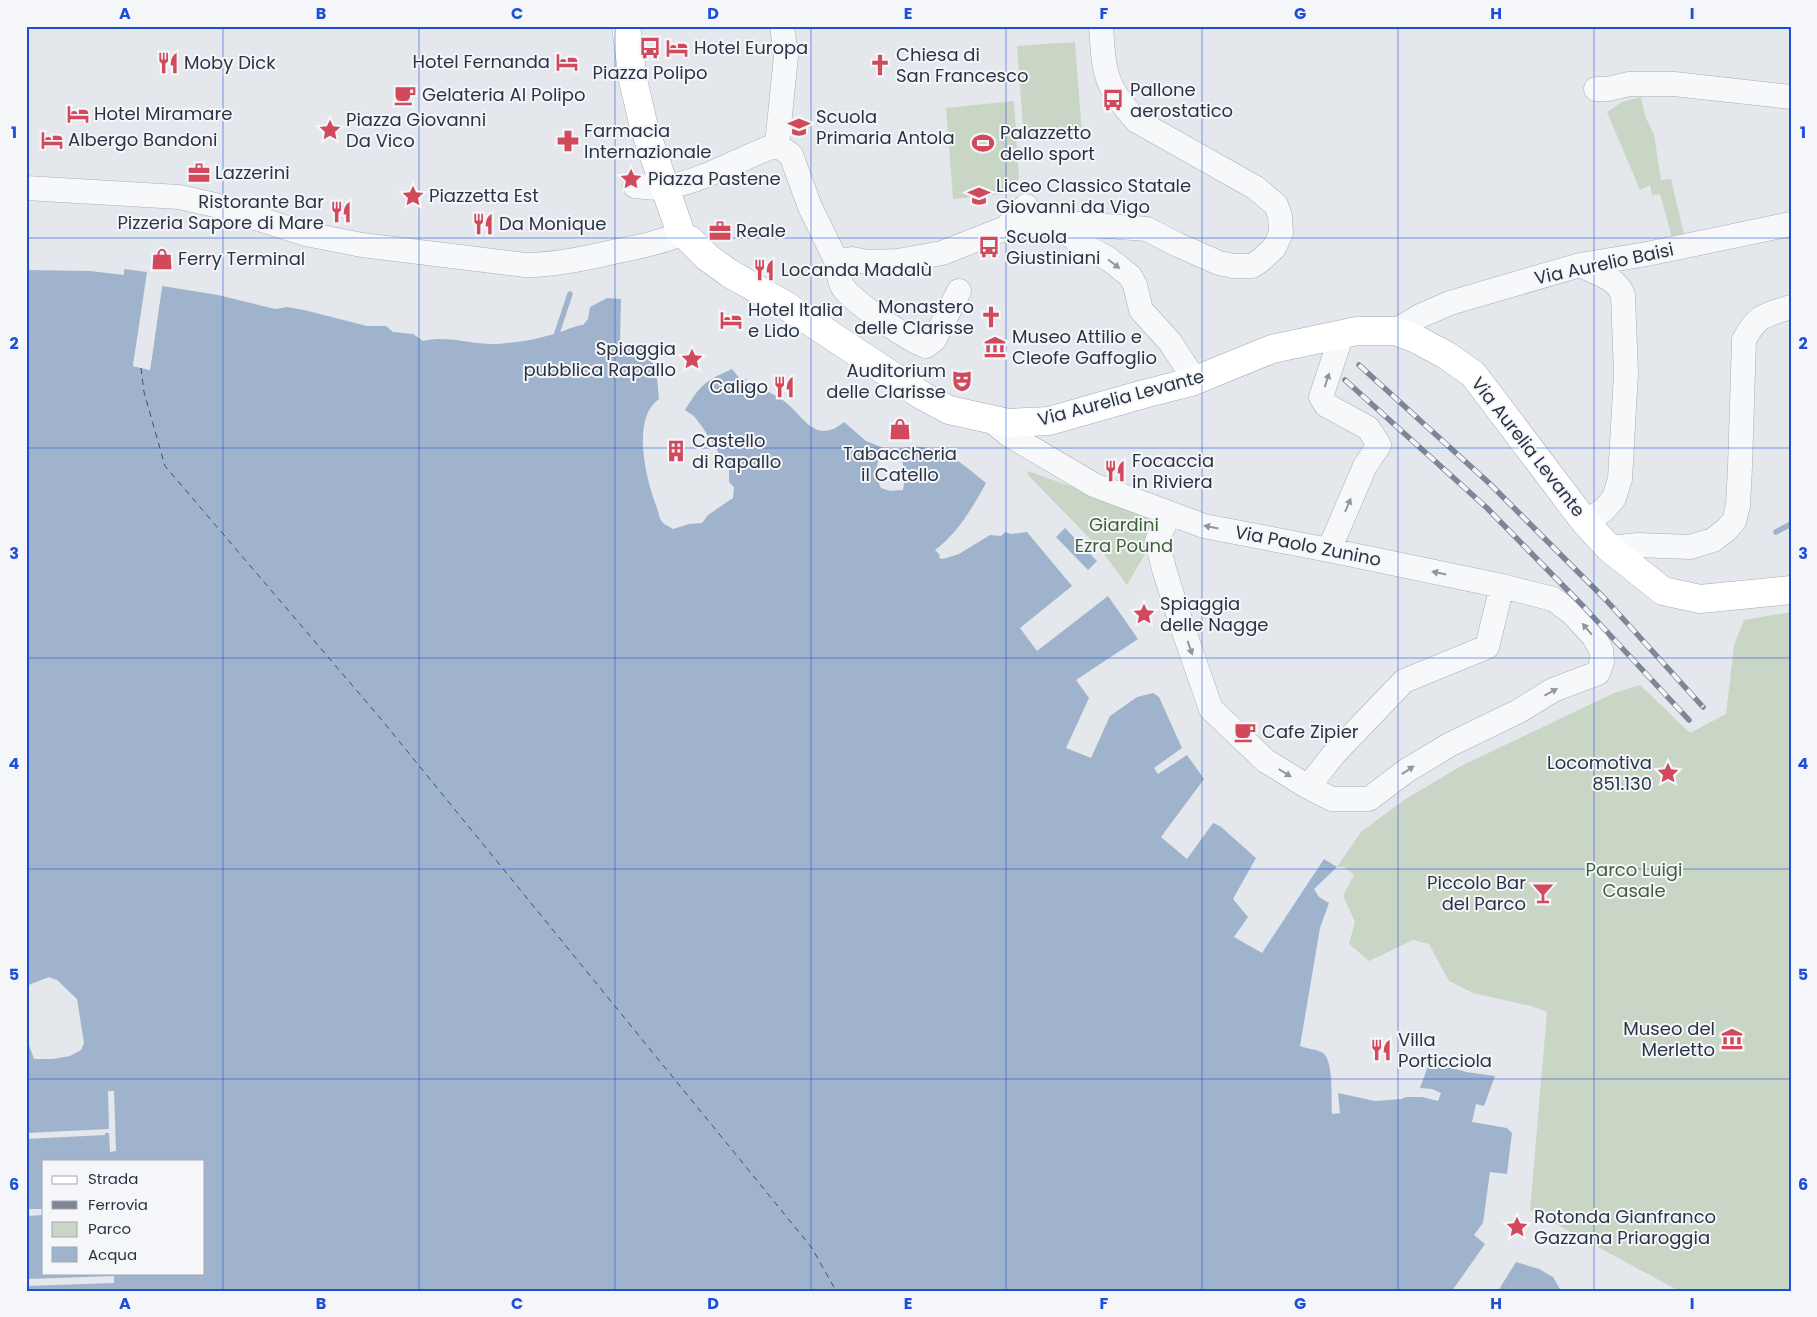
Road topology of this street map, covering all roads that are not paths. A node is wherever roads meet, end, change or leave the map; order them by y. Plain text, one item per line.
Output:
1 (626, 26) edge
2 (782, 26) edge
3 (1101, 26) edge
4 (1596, 89) dead end
5 (1791, 97) edge
6 (777, 144) junction
7 (635, 186) dead end
8 (26, 188) edge
9 (664, 188) junction
10 (1026, 206) dead end
11 (1064, 223) junction
12 (1791, 224) edge
13 (1006, 228) junction
14 (681, 243) junction
15 (837, 262) junction
16 (1580, 265) junction
17 (959, 291) dead end
18 (1791, 307) edge
19 (1395, 331) junction
20 (1338, 335) junction
21 (1191, 382) junction
22 (992, 421) junction
23 (1169, 514) junction
24 (1585, 522) junction
25 (1609, 548) junction
26 (1329, 550) junction
27 (1502, 586) junction
28 (1791, 590) edge
29 (1308, 787) junction

1 - 9 main road
2 - 6 street
3 - 11 street
4 - 5 street
6 - 9 street
6 - 15 street
7 - 9 street
8 - 14 street
9 - 14 main road
10 - 13 street
11 - 13 street
11 -> 21 street
12 - 16 street, Via Aurelio Baisi
13 - 15 street
14 - 22 main road, Via Aurelia Levante
15 - 17 street
16 - 19 street, Via Aurelio Baisi
16 - 24 street
18 - 25 street
19 - 20 main road, Via Aurelia Levante
19 - 24 main road, Via Aurelia Levante
20 - 21 main road, Via Aurelia Levante
26 -> 20 street
21 - 22 main road, Via Aurelia Levante
22 - 23 street, Via Paolo Zunino
26 -> 23 street, Via Paolo Zunino
23 -> 29 street
24 - 25 main road, Via Aurelia Levante
25 - 28 main road, Via Aurelia Levante
27 -> 26 street, Via Paolo Zunino
27 - 29 street
29 -> 27 street, Via Paolo Zunino

